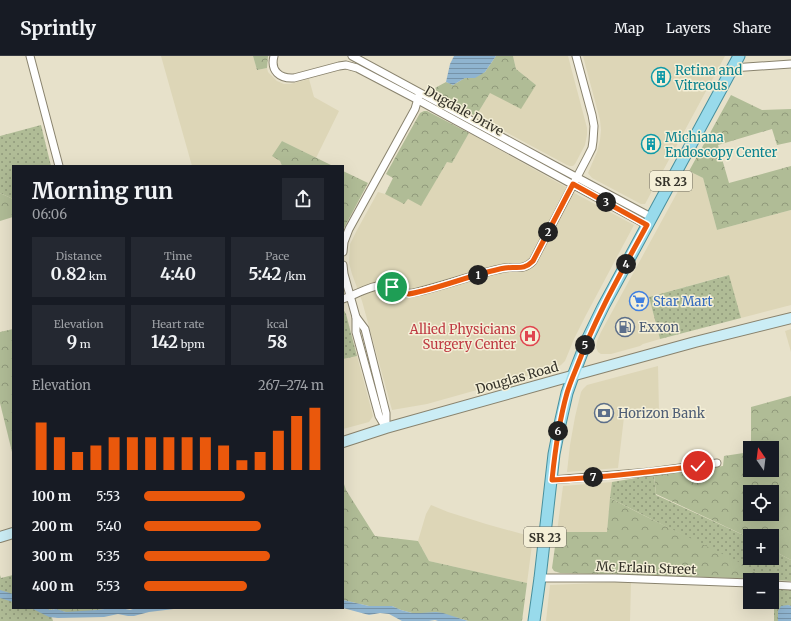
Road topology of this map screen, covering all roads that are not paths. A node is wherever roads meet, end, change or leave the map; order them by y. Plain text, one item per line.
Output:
1 (30, 56) edge
2 (274, 56) edge
3 (352, 56) edge
4 (576, 56) edge
5 (739, 56) edge
6 (791, 64) edge
7 (732, 68) junction
8 (419, 96) junction
9 (59, 165) edge
10 (577, 177) junction
11 (573, 184) junction
12 (649, 221) junction
13 (344, 242) edge
14 (344, 274) edge
15 (351, 296) junction
16 (344, 299) edge
17 (356, 317) junction
18 (791, 318) edge
19 (376, 376) junction
20 (573, 376) junction
21 (368, 378) junction
22 (386, 428) junction
23 (344, 442) edge
24 (716, 463) dead end
25 (552, 480) junction
26 (12, 533) edge
27 (0, 537) edge
28 (540, 578) junction
29 (743, 583) edge
30 (779, 585) edge
31 (791, 586) edge
32 (534, 621) edge

1 - 9 street
2 - 8 street, Dugdale Drive
3 - 8 street, Dugdale Drive
4 - 10 street
5 - 7 main road, SR 23
6 - 7 street
7 - 12 main road, SR 23
8 - 10 street, Dugdale Drive
8 - 11 street, Dugdale Drive
8 - 13 street
10 - 11 street
10 - 12 street, Dugdale Drive
11 - 12 street, Dugdale Drive
11 - 15 street
12 - 20 main road, SR 23
14 - 15 street
15 - 16 street
15 - 17 street
17 - 19 street
17 - 21 street
18 - 20 street, Douglas Road
19 - 21 street
19 - 22 street
20 - 22 street, Douglas Road
20 - 25 main road, SR 23
21 - 22 street
22 - 23 street, Douglas Road
24 - 25 street
25 - 28 main road, SR 23
26 - 27 street
28 - 29 street, Mc Erlain Street
28 - 32 main road, SR 23
30 - 31 street

